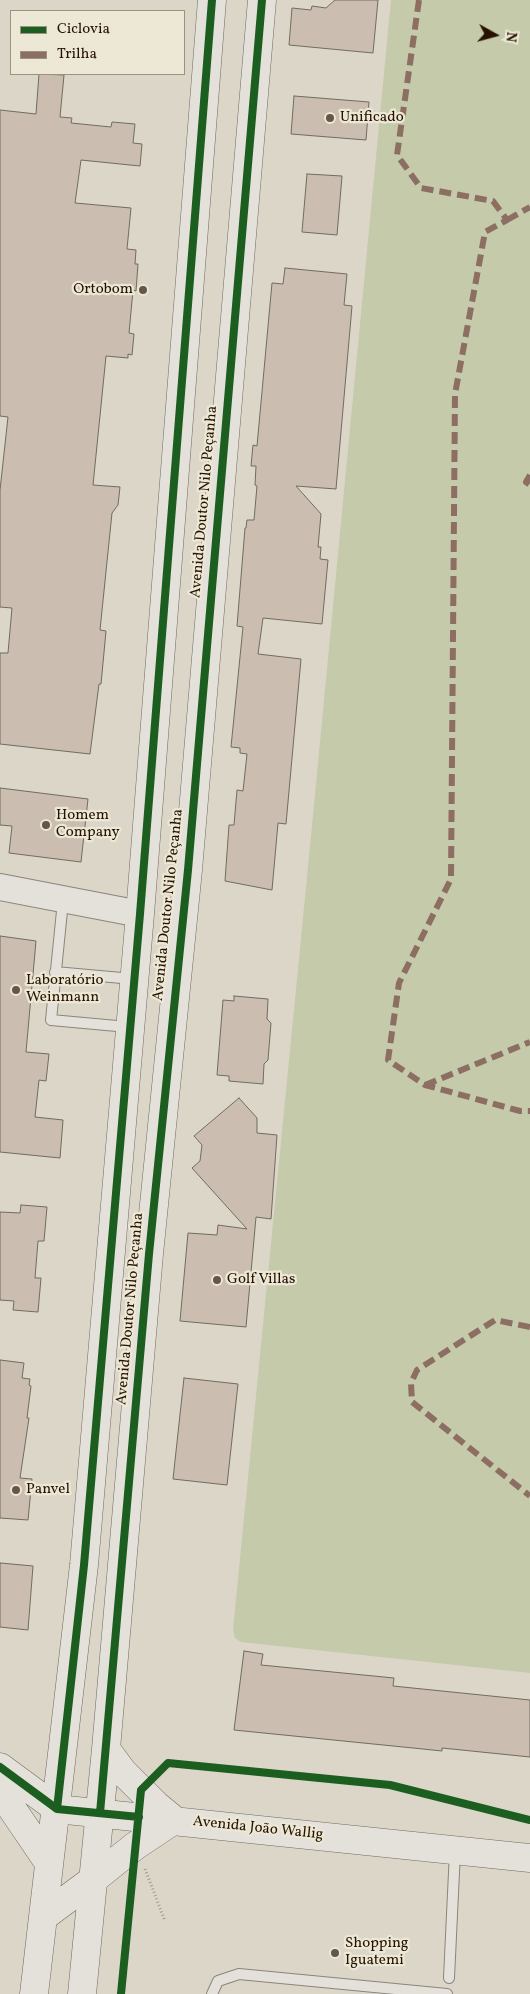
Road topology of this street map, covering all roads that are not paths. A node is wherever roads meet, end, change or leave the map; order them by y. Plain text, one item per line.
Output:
1 (212, 0) edge
2 (262, 0) edge
3 (0, 887) edge
4 (64, 899) junction
5 (140, 914) junction
6 (55, 972) junction
7 (134, 979) junction
8 (175, 981) junction
9 (129, 1027) junction
10 (106, 1749) junction
11 (60, 1774) junction
12 (0, 1775) edge
13 (56, 1809) junction
14 (100, 1813) junction
15 (174, 1820) junction
16 (456, 1850) junction
17 (530, 1858) edge
18 (49, 1862) junction
19 (94, 1879) junction
20 (43, 1917) junction
21 (449, 1978) dead end
22 (34, 1994) edge
23 (82, 1994) edge
24 (212, 1994) edge
25 (447, 1994) edge

1 - 5 main road, Avenida Doutor Nilo Peçanha
2 - 8 main road, Avenida Doutor Nilo Peçanha
3 - 4 street
4 - 5 street
4 - 6 lane
5 - 7 main road, Avenida Doutor Nilo Peçanha
5 - 8 main road
6 - 7 lane
6 - 9 lane
7 - 9 main road, Avenida Doutor Nilo Peçanha
8 - 10 main road, Avenida Doutor Nilo Peçanha
9 - 11 main road, Avenida Doutor Nilo Peçanha
10 - 14 main road, Avenida Doutor Nilo Peçanha
10 - 15 main road
11 - 12 main road
11 - 13 main road, Avenida Doutor Nilo Peçanha
12 - 13 main road
12 - 18 main road
13 - 14 main road, Avenida João Wallig
13 - 18 main road, Avenida Doutor Nilo Peçanha
14 - 15 main road, Avenida João Wallig
14 - 19 main road, Avenida Doutor Nilo Peçanha
15 - 16 main road, Avenida João Wallig
15 - 19 main road
16 - 17 main road, Avenida João Wallig
16 - 21 lane
18 - 20 main road, Avenida Doutor Nilo Peçanha
19 - 20 main road
19 - 23 main road, Avenida Doutor Nilo Peçanha
20 - 22 main road, Avenida Doutor Nilo Peçanha
24 - 25 lane

